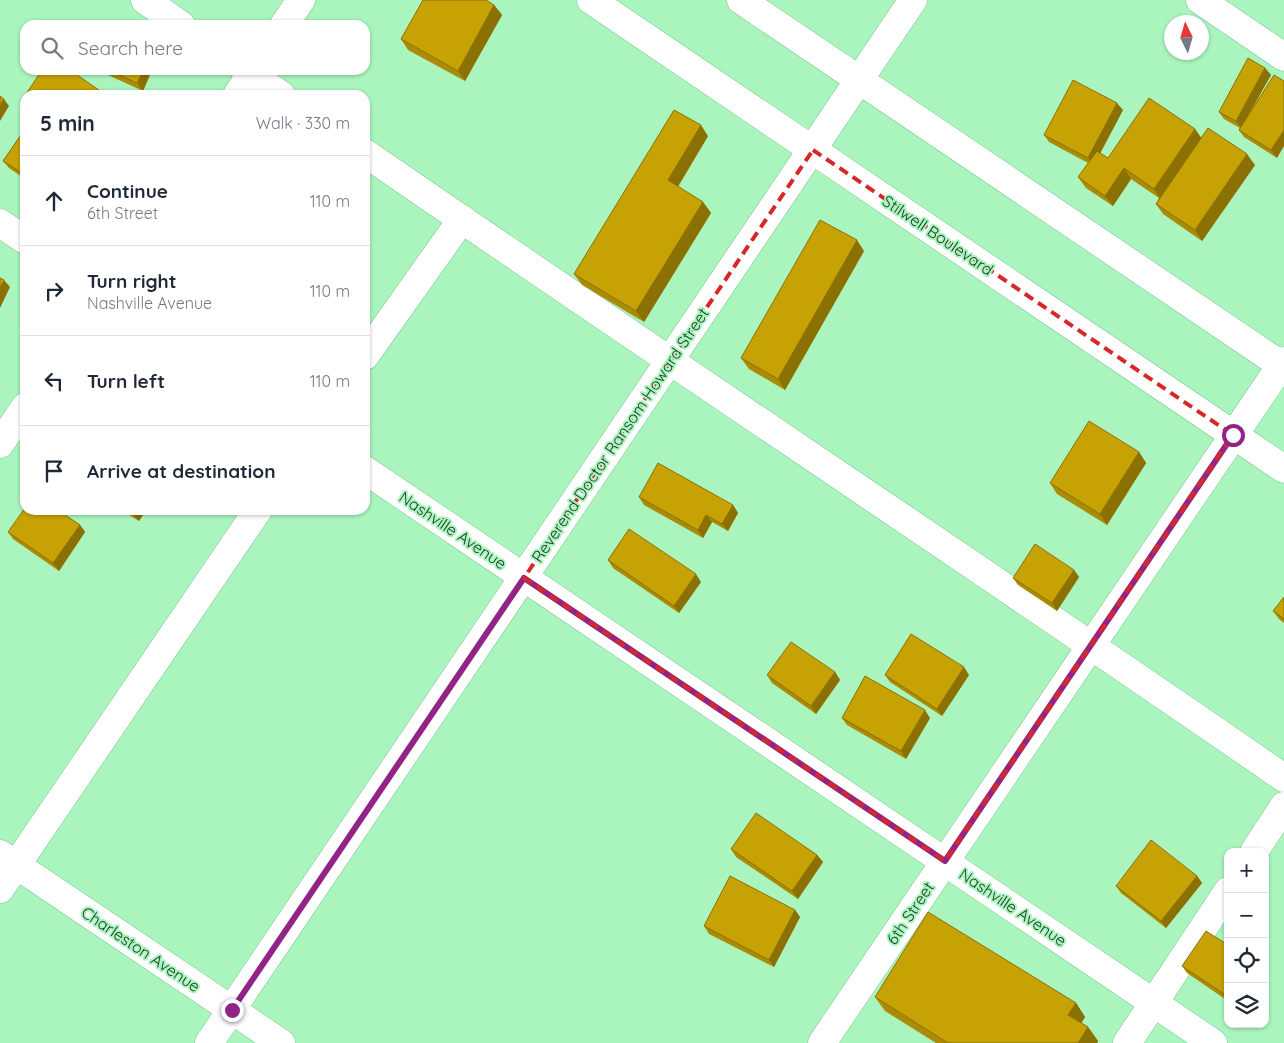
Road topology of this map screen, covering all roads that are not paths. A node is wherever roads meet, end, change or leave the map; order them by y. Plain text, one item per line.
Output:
1 (145, 0) edge
2 (301, 0) edge
3 (591, 0) edge
4 (741, 0) edge
5 (914, 0) edge
6 (1200, 0) edge
7 (174, 20) edge
8 (287, 20) edge
9 (1284, 57) edge
10 (247, 77) edge
11 (859, 80) junction
12 (272, 90) edge
13 (813, 150) junction
14 (370, 156) edge
15 (462, 219) junction
16 (0, 223) edge
17 (20, 237) edge
18 (370, 349) edge
19 (670, 361) junction
20 (1283, 364) edge
21 (20, 414) edge
22 (1233, 435) junction
23 (0, 444) edge
24 (1284, 469) edge
25 (370, 473) edge
26 (254, 515) edge
27 (524, 578) junction
28 (1091, 644) junction
29 (1284, 778) edge
30 (1284, 806) edge
31 (1257, 848) edge
32 (8, 860) edge
33 (945, 861) junction
34 (0, 889) edge
35 (1227, 893) edge
36 (1154, 1003) junction
37 (232, 1010) junction
38 (209, 1043) edge
39 (282, 1043) edge
40 (822, 1043) edge
41 (1127, 1043) edge
42 (1213, 1043) edge

1 - 7 street
2 - 8 street
3 - 13 street, Stilwell Boulevard
4 - 11 street
5 - 11 street, Reverend Doctor Ransom Howard Street
6 - 9 street
10 - 12 street
11 - 13 street, Reverend Doctor Ransom Howard Street
11 - 20 street
13 - 19 street, Reverend Doctor Ransom Howard Street
13 - 22 street, Stilwell Boulevard
14 - 15 street
15 - 18 street
15 - 19 street
16 - 17 street
19 - 27 street, Reverend Doctor Ransom Howard Street
19 - 28 street
20 - 22 street, 6th Street
21 - 23 street
22 - 24 street, Stilwell Boulevard
22 - 28 street, 6th Street
25 - 27 street, Nashville Avenue
26 - 32 street
27 - 33 street, Nashville Avenue
27 - 37 street, Reverend Doctor Ransom Howard Street
28 - 29 street
28 - 33 street, 6th Street
30 - 31 street
32 - 34 street
32 - 37 street, Charleston Avenue
33 - 36 street, Nashville Avenue
33 - 40 street, 6th Street
35 - 36 street
36 - 41 street
36 - 42 street, Nashville Avenue
37 - 38 street, Reverend Doctor Ransom Howard Street
37 - 39 street, Charleston Avenue

